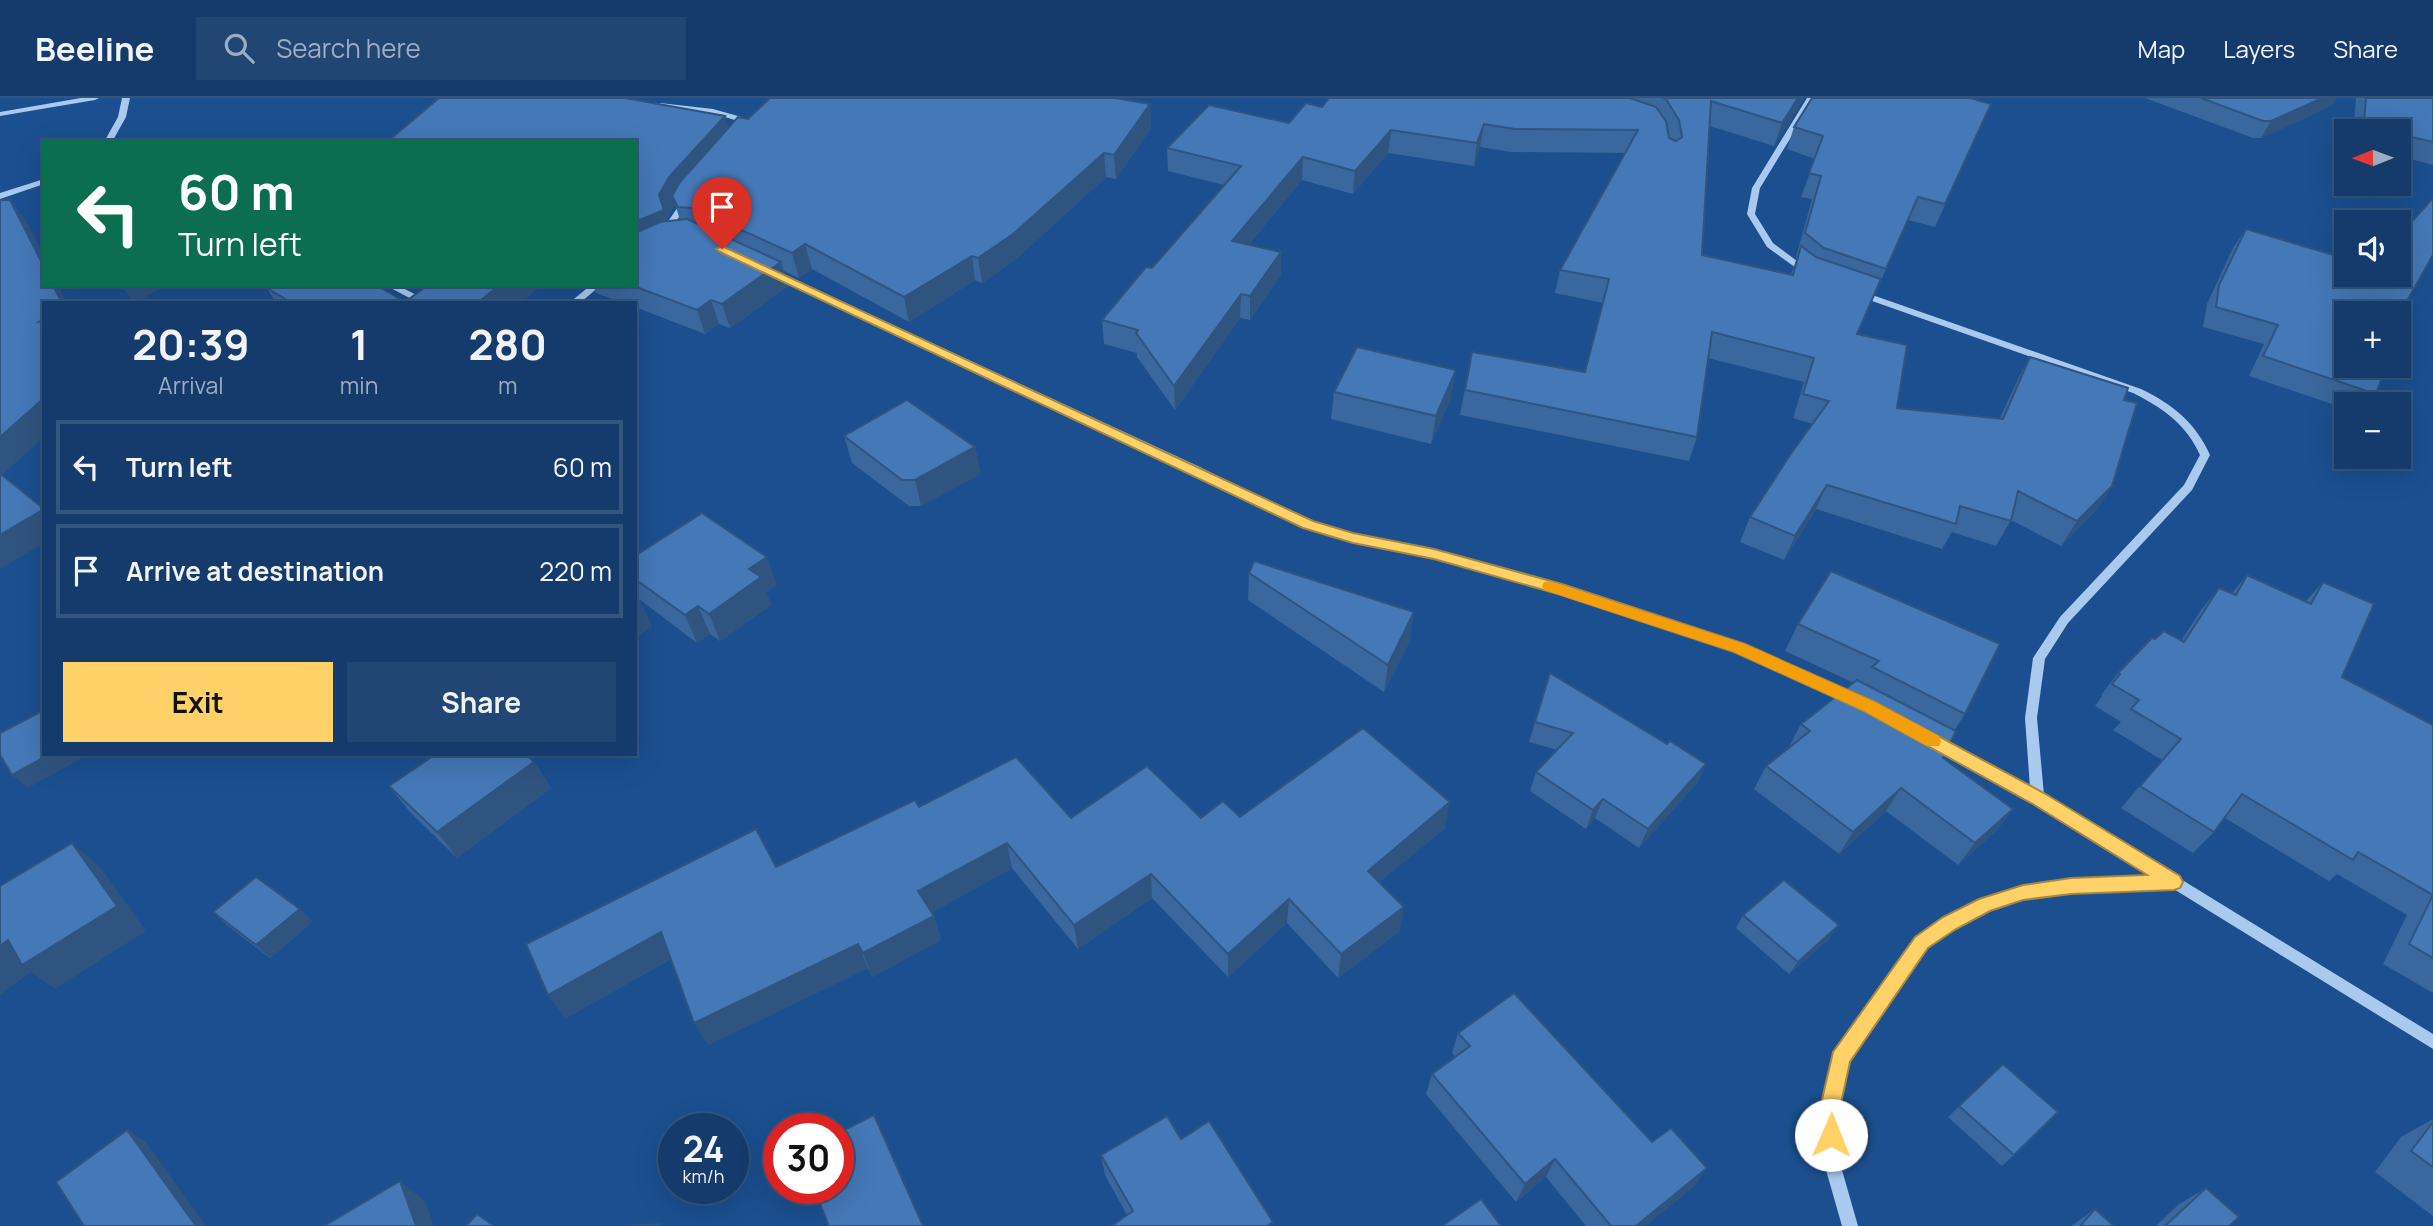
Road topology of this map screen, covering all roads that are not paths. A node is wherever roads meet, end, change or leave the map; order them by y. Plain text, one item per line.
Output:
1 (95, 98) edge
2 (126, 98) edge
3 (1811, 98) edge
4 (663, 105) edge
5 (0, 114) edge
6 (109, 140) edge
7 (737, 142) edge
8 (42, 182) edge
9 (698, 189) edge
10 (0, 196) edge
11 (697, 237) edge
12 (759, 267) edge
13 (1811, 276) edge
14 (393, 287) edge
15 (594, 287) edge
16 (1850, 290) edge
17 (423, 301) edge
18 (577, 301) edge
19 (1870, 707) edge
20 (1917, 733) edge
21 (2038, 798) junction
22 (2174, 882) junction
23 (2433, 1042) edge
24 (1850, 1226) edge

1 - 5 street
2 - 6 street
3 - 13 street
4 - 7 street
8 - 10 street
9 - 11 street
12 - 19 street
14 - 17 street
15 - 18 street
16 - 21 street
20 - 21 street
21 - 22 street
22 - 23 street
22 - 24 street

